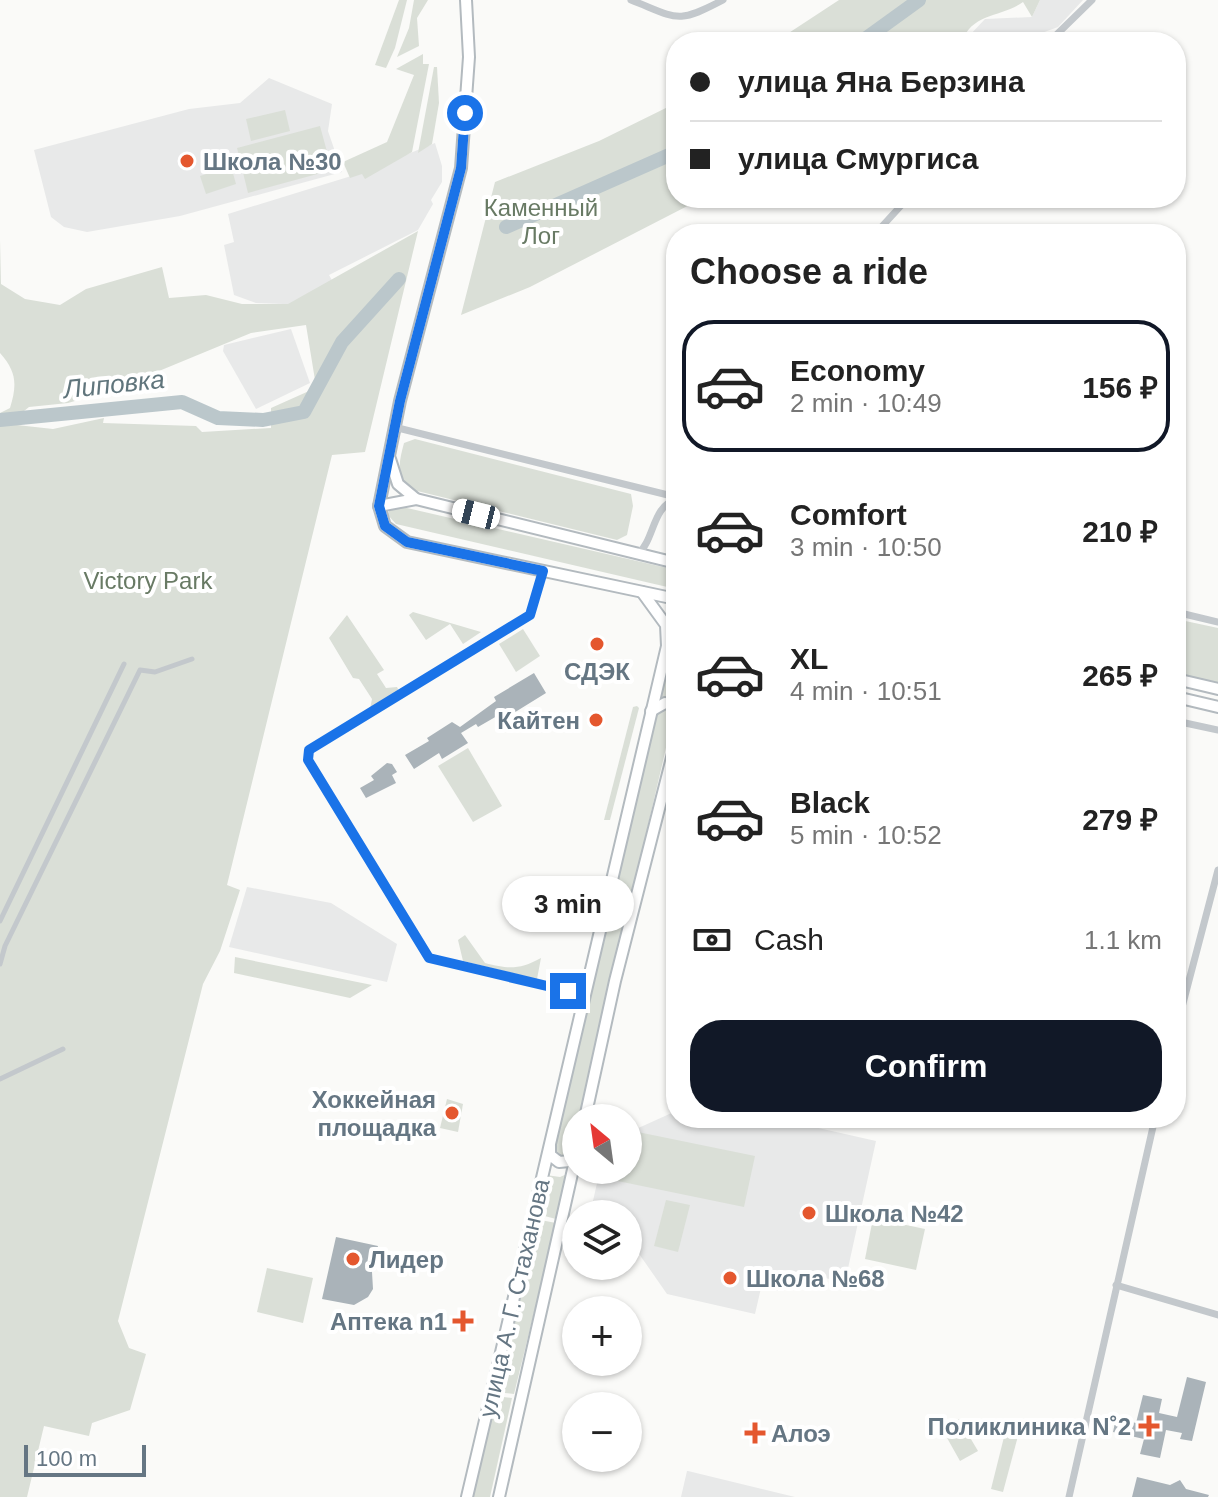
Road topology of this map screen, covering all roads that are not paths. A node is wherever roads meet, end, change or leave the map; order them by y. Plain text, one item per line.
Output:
1 (466, 0) edge
2 (631, 0) edge
3 (723, 0) edge
4 (1092, 0) edge
5 (1059, 32) edge
6 (899, 208) edge
7 (884, 224) edge
8 (394, 427) junction
9 (389, 452) junction
10 (666, 496) edge
11 (416, 499) junction
12 (379, 506) junction
13 (666, 506) edge
14 (637, 555) junction
15 (666, 561) edge
16 (543, 571) junction
17 (642, 592) junction
18 (666, 597) edge
19 (1186, 614) edge
20 (1218, 622) edge
21 (666, 625) edge
22 (666, 650) edge
23 (192, 659) dead end
24 (124, 664) dead end
25 (1186, 681) edge
26 (1218, 689) edge
27 (1186, 699) edge
28 (666, 703) edge
29 (1218, 707) edge
30 (651, 711) junction
31 (1186, 723) edge
32 (1218, 730) edge
33 (666, 781) edge
34 (1218, 870) edge
35 (0, 921) edge
36 (0, 964) edge
37 (1186, 992) edge
38 (585, 995) junction
39 (63, 1049) dead end
40 (0, 1079) edge
41 (588, 1104) edge
42 (1153, 1128) edge
43 (550, 1140) junction
44 (562, 1162) edge
45 (569, 1184) edge
46 (1116, 1285) junction
47 (1218, 1315) edge
48 (467, 1497) edge
49 (499, 1497) edge
50 (1069, 1497) edge

1 - 8 main road
2 - 3 street
4 - 5 street
6 - 7 street
8 - 9 main road
8 - 10 street
9 - 11 main road
9 - 12 main road
11 - 12 main road
11 - 14 main road
12 - 16 main road
13 - 14 street
14 - 15 main road
16 - 17 main road
16 - 38 street
17 - 18 main road
17 - 21 main road, улица А. Г. Стаханова
19 - 20 street
22 - 30 main road, улица А. Г. Стаханова
23 - 36 street
24 - 35 street
25 - 26 main road
27 - 29 main road
28 - 30 main road
30 - 38 main road, улица А. Г. Стаханова
31 - 32 street
33 - 41 main road
34 - 37 street
38 - 43 main road, улица А. Г. Стаханова
39 - 40 street
42 - 46 street
43 - 44 main road
43 - 48 main road, улица А. Г. Стаханова
45 - 49 main road, улица А. Г. Стаханова
46 - 47 street
46 - 50 street

